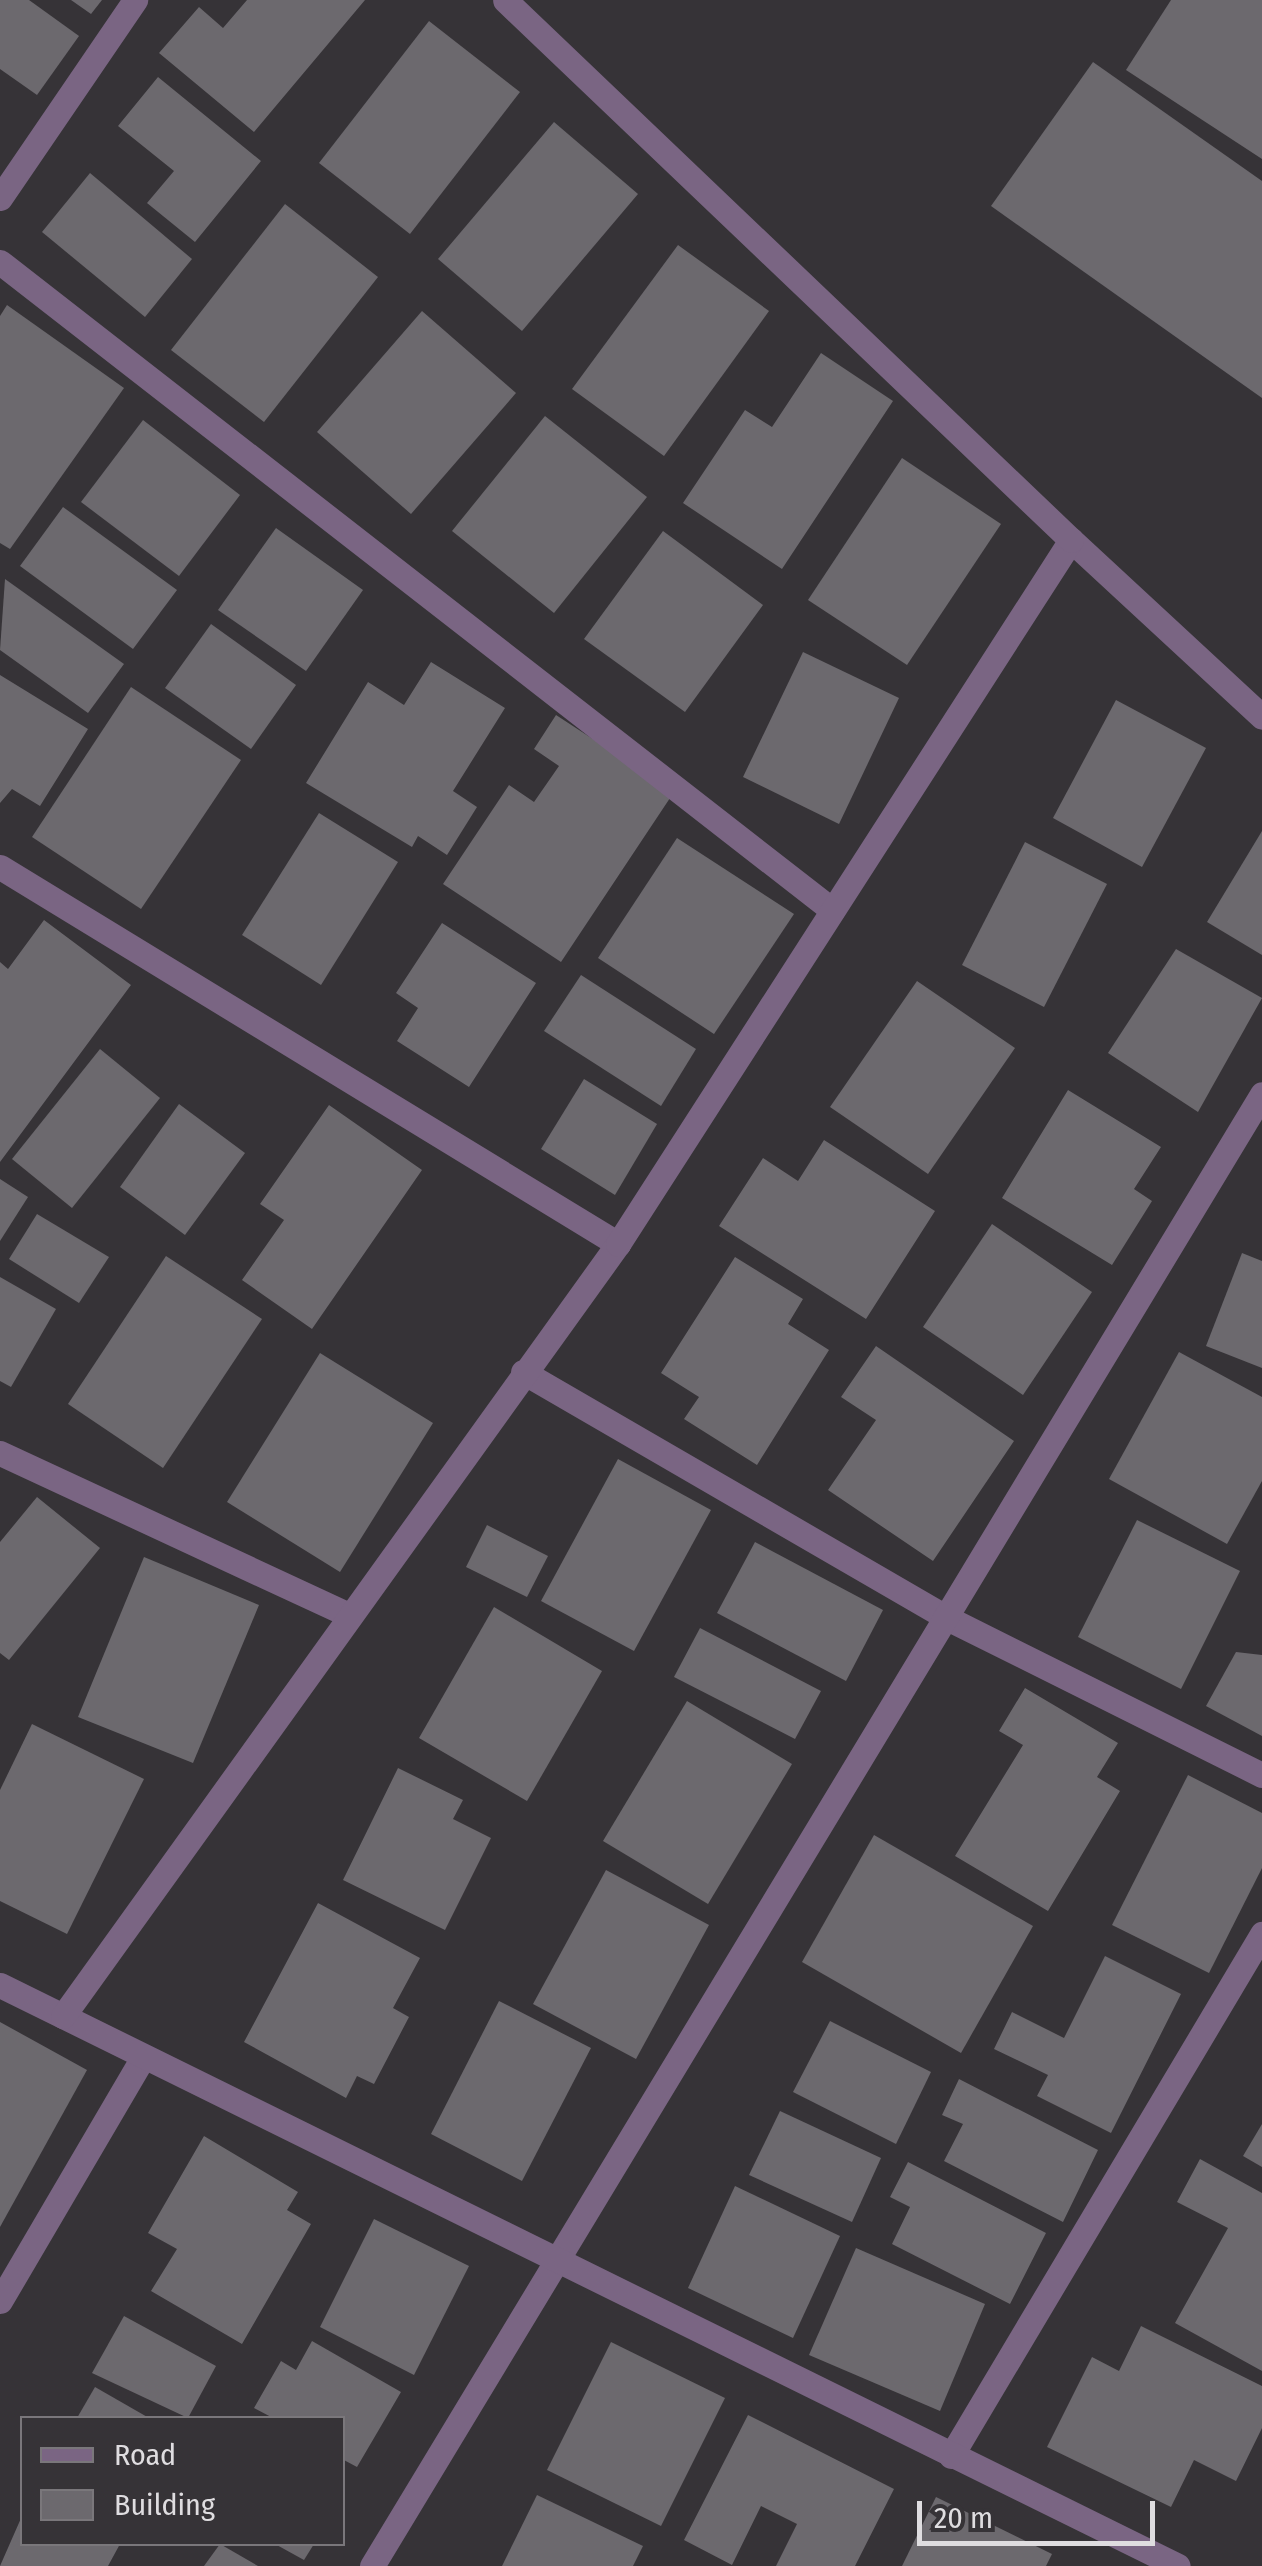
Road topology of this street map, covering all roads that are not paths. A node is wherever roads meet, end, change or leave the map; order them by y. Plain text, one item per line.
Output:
1 (135, 0) edge
2 (504, 0) edge
3 (0, 198) edge
4 (0, 262) edge
5 (1071, 540) junction
6 (1262, 717) edge
7 (0, 867) edge
8 (832, 910) junction
9 (1262, 1094) edge
10 (618, 1244) junction
11 (523, 1372) junction
12 (0, 1453) edge
13 (347, 1614) junction
14 (945, 1617) junction
15 (1262, 1775) edge
16 (1262, 1934) edge
17 (0, 1985) edge
18 (63, 2016) junction
19 (143, 2057) junction
20 (556, 2262) junction
21 (0, 2301) edge
22 (951, 2456) junction
23 (372, 2566) edge
24 (1178, 2566) edge

1 - 3 street
2 - 5 street
4 - 8 street
5 - 6 street
5 - 8 street
7 - 10 street
8 - 10 street
9 - 14 street
10 - 11 street
11 - 13 street
11 - 14 street
12 - 13 street
13 - 18 street
14 - 15 street
14 - 20 street
16 - 22 street
17 - 18 street
18 - 19 street
19 - 20 street
19 - 21 street
20 - 22 street
20 - 23 street
22 - 24 street

